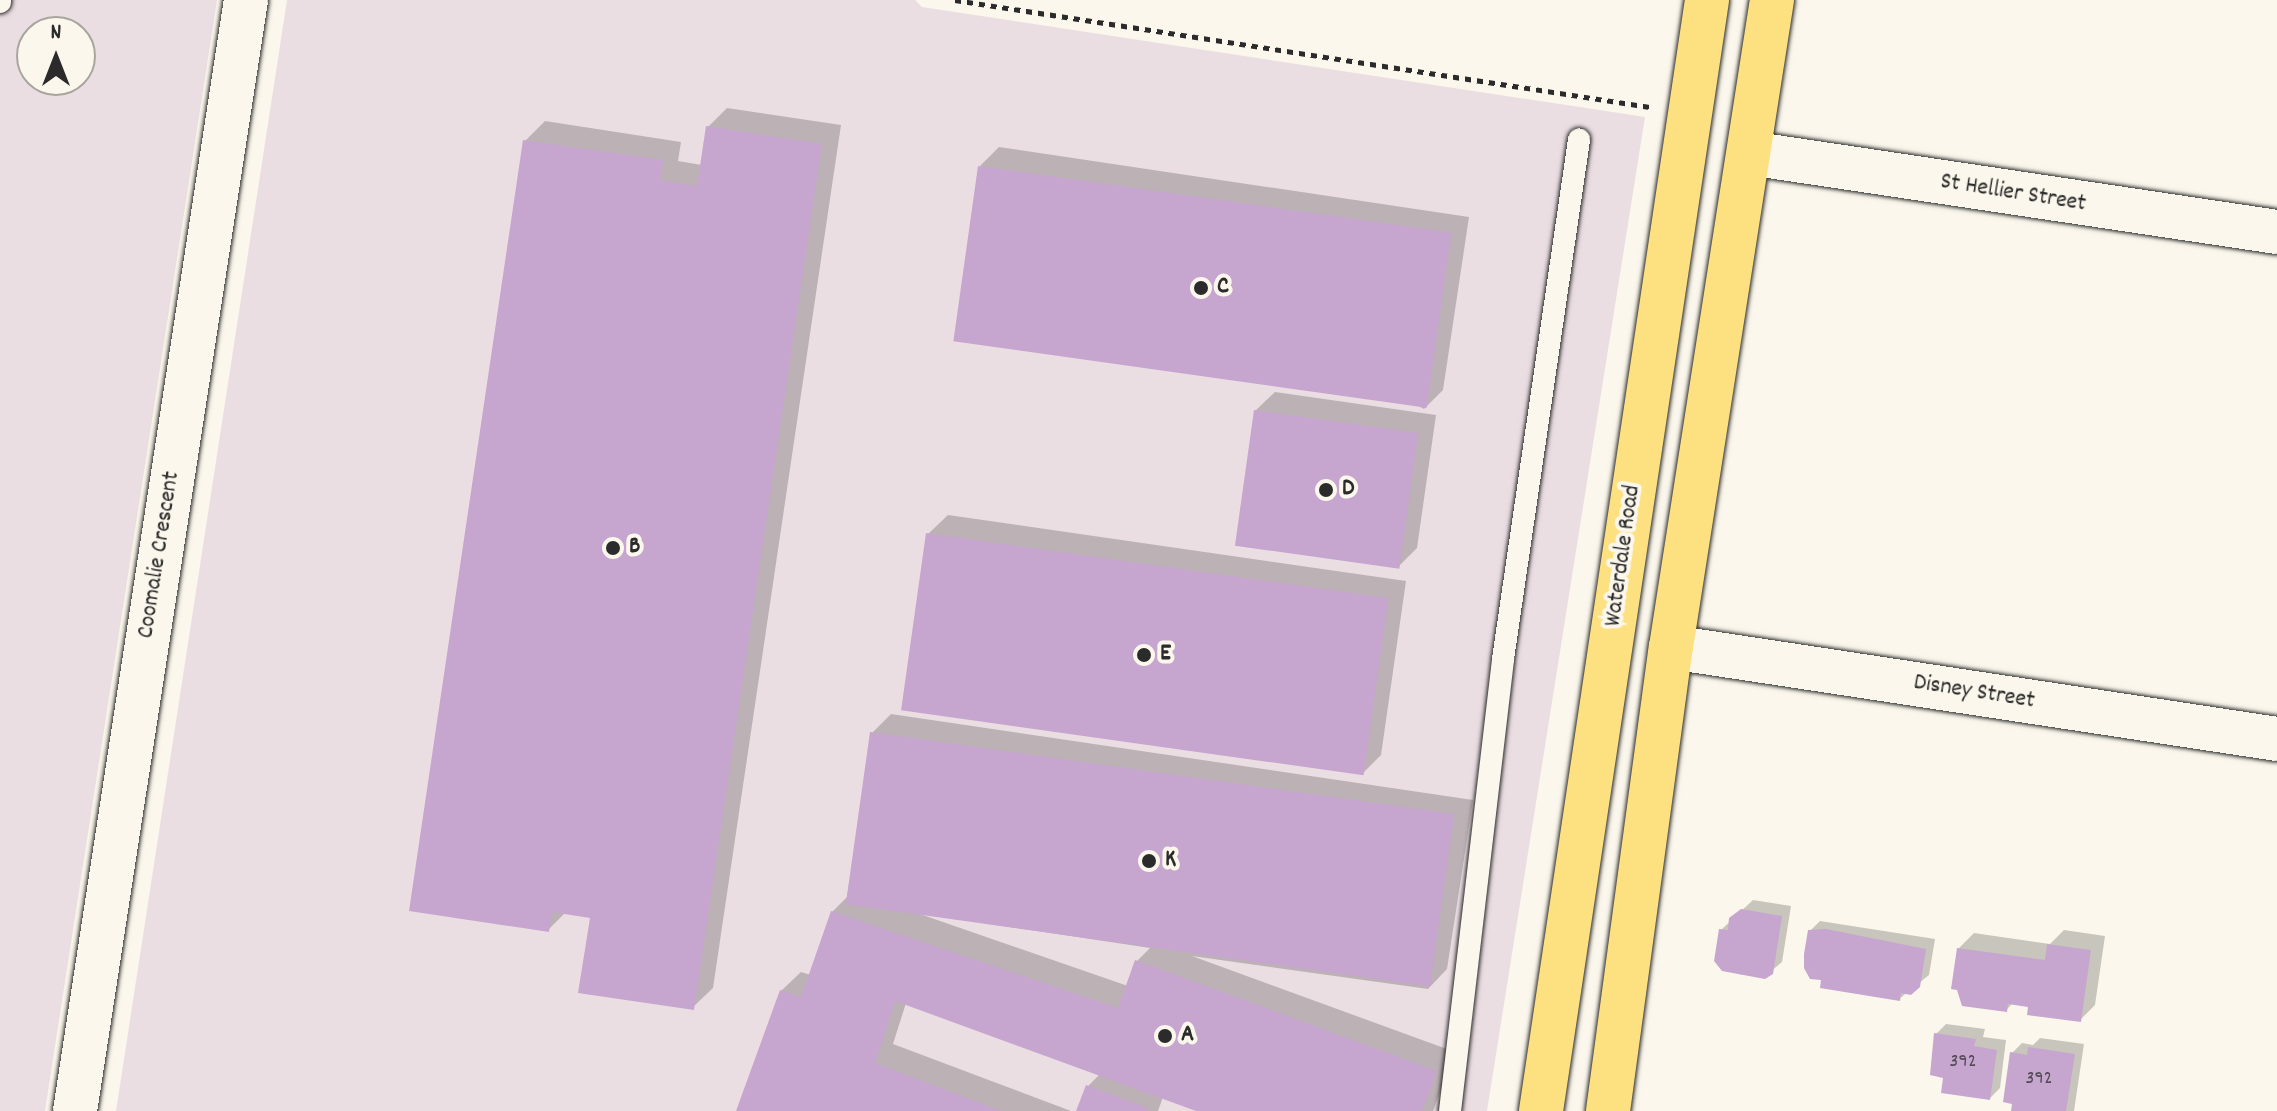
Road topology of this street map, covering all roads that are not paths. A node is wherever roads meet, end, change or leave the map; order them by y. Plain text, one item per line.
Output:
1 (246, 0) edge
2 (1707, 0) edge
3 (1772, 0) edge
4 (1674, 126) junction
5 (1579, 140) dead end
6 (1749, 153) junction
7 (2277, 232) edge
8 (1671, 647) junction
9 (2277, 739) edge
10 (75, 1111) edge
11 (1450, 1111) edge
12 (1541, 1111) edge
13 (1608, 1111) edge

1 - 10 street, Coomalie Crescent
2 - 4 main road, Waterdale Road
3 - 6 main road
4 - 6 main road
4 - 12 main road, Waterdale Road
5 - 11 lane
6 - 7 street, St Hellier Street
6 - 8 main road
8 - 9 street, Disney Street
8 - 13 main road

